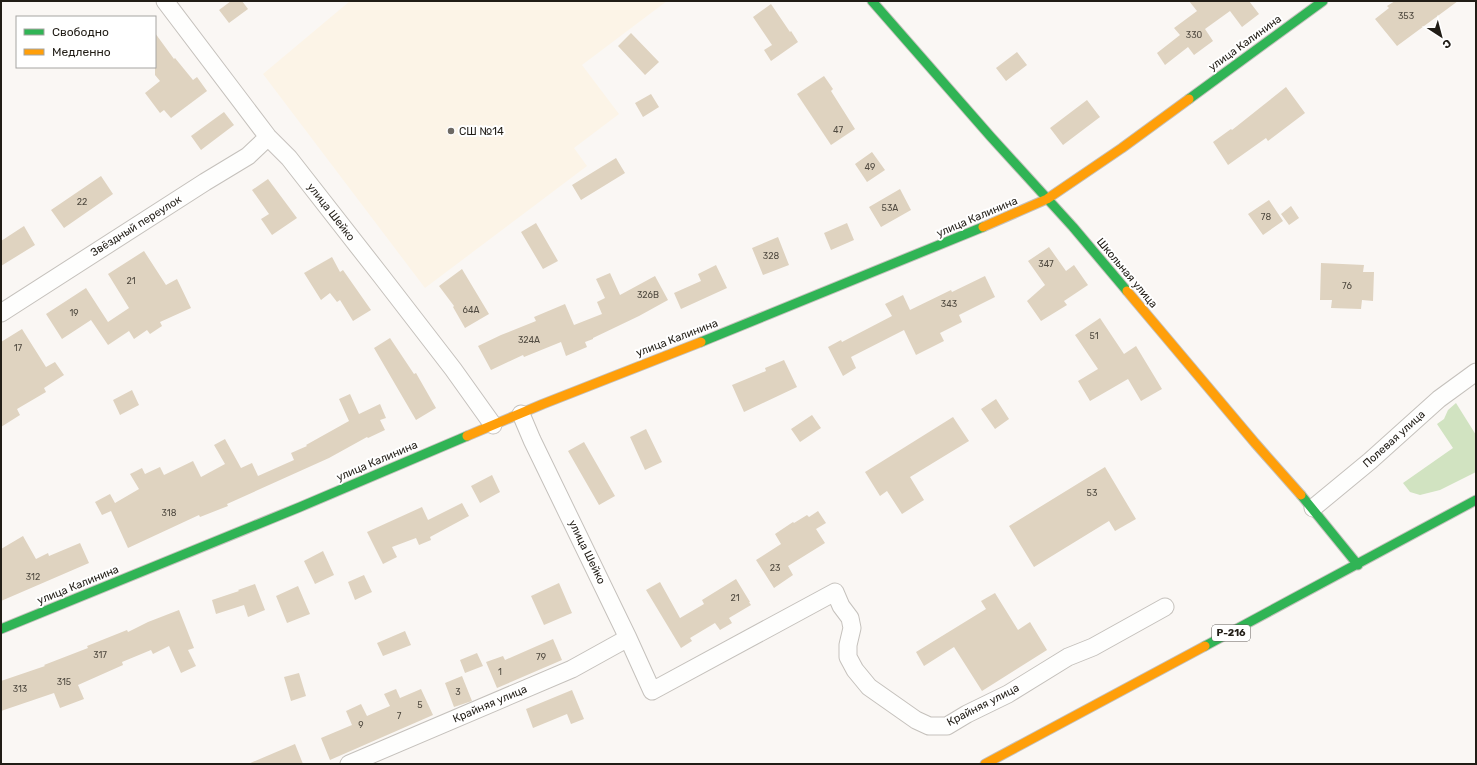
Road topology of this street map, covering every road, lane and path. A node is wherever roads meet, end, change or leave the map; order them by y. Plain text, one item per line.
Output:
1 (165, 1) edge
2 (872, 1) edge
3 (1323, 1) edge
4 (268, 137) junction
5 (1047, 199) junction
6 (1, 313) edge
7 (1476, 372) edge
8 (521, 414) junction
9 (493, 425) junction
10 (1476, 500) edge
11 (1313, 508) junction
12 (1358, 565) junction
13 (1165, 607) dead end
14 (1, 629) edge
15 (628, 638) junction
16 (652, 691) joint
17 (349, 764) edge
18 (985, 764) edge

1 - 4 street, улица Шейко
2 - 5 main road, Школьная улица
3 - 5 main road, улица Калинина
4 - 6 street, Звёздный переулок
4 - 9 street, улица Шейко
5 - 8 main road, улица Калинина
5 - 11 main road, Школьная улица
7 - 11 street, Полевая улица
8 - 9 main road, улица Калинина
8 - 15 street, улица Шейко
9 - 14 main road, улица Калинина
10 - 12 main road, Р-216
11 - 12 main road, Школьная улица
12 - 18 main road, Р-216
13 - 16 street, Крайняя улица
15 - 16 street, улица Шейко
15 - 17 street, Крайняя улица

